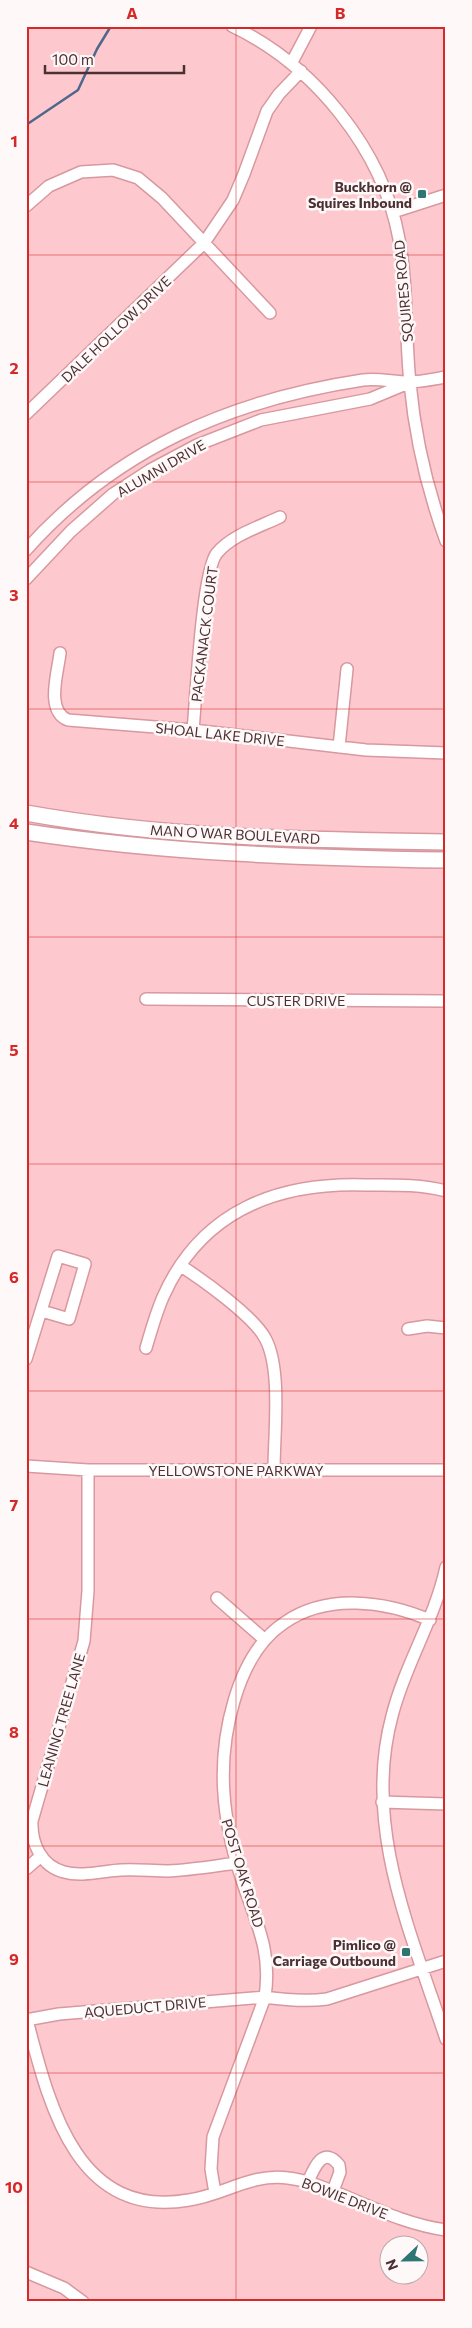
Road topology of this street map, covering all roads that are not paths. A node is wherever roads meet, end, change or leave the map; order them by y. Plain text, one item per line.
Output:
1 (232, 26) edge
2 (310, 26) edge
3 (292, 62) junction
4 (301, 71) junction
5 (446, 195) edge
6 (26, 206) edge
7 (393, 212) junction
8 (204, 243) junction
9 (270, 313) dead end
10 (446, 377) edge
11 (410, 382) junction
12 (26, 414) edge
13 (280, 517) dead end
14 (446, 541) edge
15 (26, 550) edge
16 (26, 579) edge
17 (60, 653) dead end
18 (347, 669) dead end
19 (193, 730) junction
20 (340, 747) junction
21 (446, 752) edge
22 (26, 813) edge
23 (26, 832) edge
24 (446, 842) edge
25 (446, 860) edge
26 (146, 999) dead end
27 (446, 1001) edge
28 (446, 1191) edge
29 (181, 1266) junction
30 (42, 1311) junction
31 (446, 1328) edge
32 (408, 1329) dead end
33 (146, 1348) dead end
34 (26, 1359) edge
35 (26, 1466) edge
36 (88, 1470) junction
37 (274, 1470) junction
38 (446, 1470) edge
39 (446, 1567) edge
40 (217, 1598) dead end
41 (430, 1620) junction
42 (264, 1640) junction
43 (382, 1802) junction
44 (446, 1804) edge
45 (41, 1856) junction
46 (236, 1863) junction
47 (26, 1868) edge
48 (446, 1961) edge
49 (423, 1969) junction
50 (264, 1997) junction
51 (27, 2020) edge
52 (446, 2039) edge
53 (308, 2182) junction
54 (332, 2191) junction
55 (215, 2192) junction
56 (446, 2230) edge
57 (26, 2272) edge
58 (83, 2302) edge

1 - 3 street, SQUIRES ROAD
2 - 3 street
3 - 4 street, SQUIRES ROAD
4 - 7 street, SQUIRES ROAD
4 - 8 street, DALE HOLLOW DRIVE
5 - 7 street
6 - 8 street
7 - 11 street, SQUIRES ROAD
8 - 9 street
8 - 12 street, DALE HOLLOW DRIVE
10 - 11 street, ALUMNI DRIVE
11 - 14 street
11 - 15 street, ALUMNI DRIVE
11 - 16 street, ALUMNI DRIVE
13 - 19 street, PACKANACK COURT
17 - 19 street, SHOAL LAKE DRIVE
18 - 20 street
19 - 20 street, SHOAL LAKE DRIVE
20 - 21 street, SHOAL LAKE DRIVE
22 - 24 main road, MAN O WAR BOULEVARD
23 - 25 main road, MAN O WAR BOULEVARD
26 - 27 street, CUSTER DRIVE
28 - 29 street
29 - 33 street
29 - 37 street
30 - 30 street
30 - 34 street
31 - 32 street
35 - 36 street, YELLOWSTONE PARKWAY
36 - 37 street, YELLOWSTONE PARKWAY
36 - 45 street, LEANING TREE LANE
37 - 38 street, YELLOWSTONE PARKWAY
39 - 41 street
40 - 42 street
41 - 42 street, POST OAK ROAD
41 - 43 street
42 - 46 street, POST OAK ROAD
43 - 44 street
43 - 49 street
45 - 46 street
45 - 47 street
46 - 50 street, POST OAK ROAD
48 - 49 street, AQUEDUCT DRIVE
49 - 50 street, AQUEDUCT DRIVE
49 - 52 street
50 - 51 street, AQUEDUCT DRIVE
50 - 55 street, POST OAK ROAD
51 - 55 street, BOWIE DRIVE
53 - 54 street, BOWIE DRIVE
53 - 54 street
53 - 55 street, BOWIE DRIVE
54 - 56 street, BOWIE DRIVE
57 - 58 street

